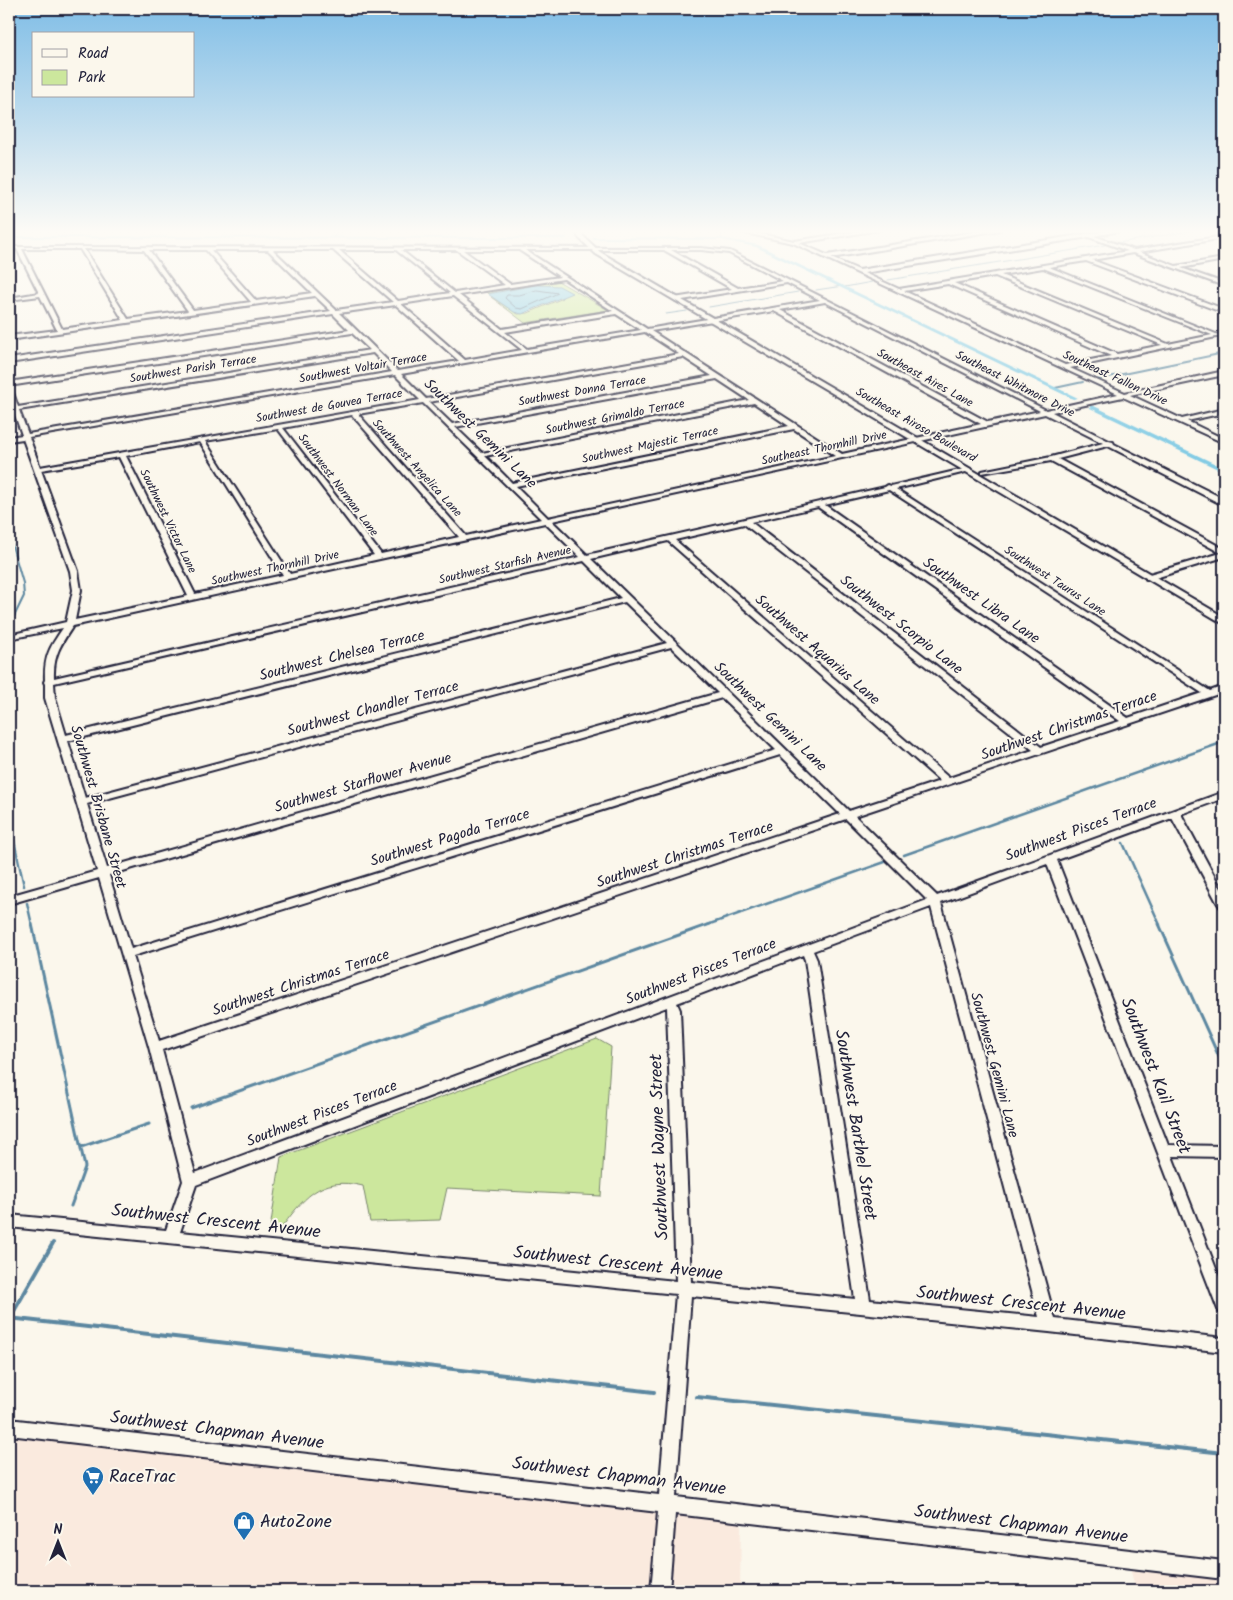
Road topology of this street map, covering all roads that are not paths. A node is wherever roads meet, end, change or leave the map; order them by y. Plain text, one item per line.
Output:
1 (47, 305) edge
2 (116, 305) edge
3 (187, 305) edge
4 (243, 305) edge
5 (327, 305) edge
6 (384, 305) edge
7 (397, 305) edge
8 (467, 305) edge
9 (605, 305) edge
10 (685, 305) edge
11 (697, 305) edge
12 (800, 305) edge
13 (836, 305) edge
14 (929, 305) edge
15 (999, 305) edge
16 (1068, 305) edge
17 (1142, 305) edge
18 (1207, 305) edge
19 (775, 309) junction
20 (1224, 311) edge
21 (192, 312) junction
22 (335, 312) junction
23 (617, 312) junction
24 (720, 318) junction
25 (711, 320) junction
26 (127, 322) junction
27 (60, 331) junction
28 (352, 331) junction
29 (500, 331) junction
30 (646, 331) junction
31 (1221, 335) edge
32 (9, 338) edge
33 (1168, 346) junction
34 (374, 351) junction
35 (526, 351) junction
36 (683, 355) junction
37 (1116, 356) junction
38 (9, 360) edge
39 (464, 362) junction
40 (1064, 367) junction
41 (397, 373) junction
42 (1224, 373) edge
43 (717, 377) junction
44 (9, 384) edge
45 (9, 390) edge
46 (1122, 395) junction
47 (424, 400) junction
48 (754, 401) junction
49 (16, 409) junction
50 (1046, 411) junction
51 (1224, 411) edge
52 (354, 414) junction
53 (1181, 420) junction
54 (986, 424) junction
55 (279, 426) junction
56 (451, 426) junction
57 (794, 427) junction
58 (26, 436) junction
59 (920, 438) junction
60 (9, 439) edge
61 (202, 440) junction
62 (1224, 441) edge
63 (1110, 443) junction
64 (122, 455) junction
65 (481, 455) junction
66 (840, 456) junction
67 (1052, 459) junction
68 (38, 469) junction
69 (968, 470) junction
70 (984, 472) junction
71 (511, 485) junction
72 (888, 487) junction
73 (1224, 502) edge
74 (819, 504) junction
75 (547, 520) junction
76 (745, 521) junction
77 (464, 538) junction
78 (668, 538) junction
79 (1224, 553) edge
80 (379, 557) junction
81 (585, 558) junction
82 (1161, 574) junction
83 (288, 577) junction
84 (1150, 577) junction
85 (193, 598) junction
86 (627, 599) junction
87 (1224, 611) edge
88 (1224, 621) edge
89 (70, 624) junction
90 (9, 637) edge
91 (673, 644) junction
92 (48, 682) junction
93 (1224, 689) edge
94 (725, 694) junction
95 (1209, 694) junction
96 (1128, 722) junction
97 (63, 739) junction
98 (782, 751) junction
99 (1040, 751) junction
100 (948, 782) junction
101 (1224, 795) edge
102 (82, 802) junction
103 (1175, 813) junction
104 (850, 816) junction
105 (1051, 859) junction
106 (102, 874) junction
107 (9, 900) edge
108 (935, 901) junction
109 (1224, 904) edge
110 (807, 949) junction
111 (127, 954) junction
112 (671, 1001) junction
113 (155, 1048) junction
114 (1165, 1150) junction
115 (1224, 1150) edge
116 (190, 1181) junction
117 (9, 1221) edge
118 (171, 1236) junction
119 (684, 1290) junction
120 (864, 1307) junction
121 (1224, 1307) edge
122 (1049, 1325) junction
123 (1224, 1346) edge
124 (9, 1427) edge
125 (666, 1503) junction
126 (1224, 1570) edge
127 (660, 1591) edge

1 - 27 street
2 - 26 street
3 - 21 street
4 - 21 street
5 - 22 street, Southwest Gemini Lane
6 - 22 street
7 - 39 street
8 - 29 street
9 - 23 street
10 - 25 main road, Southeast Airoso Boulevard
11 - 24 main road, Southeast Airoso Boulevard
12 - 19 street, Southwest Voltair Terrace
13 - 50 street, Southeast Whitmore Drive
14 - 40 street, Southeast Fallon Drive
15 - 37 street
16 - 33 street
17 - 31 street
18 - 20 street
19 - 24 street, Southwest Voltair Terrace
19 - 54 street, Southeast Aires Lane
21 - 26 street
22 - 28 street, Southwest Gemini Lane
22 - 38 street
23 - 29 street
23 - 30 street
24 - 25 street, Southwest Voltair Terrace
24 - 59 main road, Southeast Airoso Boulevard
25 - 30 street, Southwest Voltair Terrace
25 - 59 main road, Southeast Airoso Boulevard
26 - 27 street
27 - 32 street
28 - 34 street, Southwest Gemini Lane
28 - 44 street
29 - 35 street
30 - 35 street, Southwest Voltair Terrace
30 - 36 street
31 - 33 street
33 - 37 street
34 - 41 street, Southwest Gemini Lane
34 - 49 street, Southwest Parish Terrace
35 - 39 street, Southwest Voltair Terrace
36 - 43 street
36 - 47 street, Southwest de Gouvea Terrace
37 - 40 street
39 - 41 street, Southwest Voltair Terrace
40 - 46 street, Southeast Fallon Drive
41 - 47 street, Southwest Gemini Lane
41 - 58 street, Southwest Voltair Terrace
42 - 46 street, Southeast Thornhill Drive
43 - 48 street
43 - 56 street, Southwest Donna Terrace
45 - 49 street, Southwest Brisbane Street
46 - 50 street, Southeast Thornhill Drive
46 - 53 street, Southeast Fallon Drive
47 - 52 street, Southwest de Gouvea Terrace
47 - 56 street, Southwest Gemini Lane
48 - 57 street
48 - 65 street, Southwest Grimaldo Terrace
49 - 58 street, Southwest Brisbane Street
50 - 54 street, Southeast Thornhill Drive
50 - 63 street, Southeast Whitmore Drive
51 - 53 street
52 - 55 street, Southwest de Gouvea Terrace
52 - 77 street, Southwest Angelica Lane
53 - 62 street, Southeast Fallon Drive
54 - 59 street, Southeast Thornhill Drive
55 - 61 street, Southwest de Gouvea Terrace
55 - 80 street, Southwest Norman Lane
56 - 65 street, Southwest Gemini Lane
57 - 66 street
57 - 71 street, Southwest Majestic Terrace
58 - 60 street, Southwest Voltair Terrace
58 - 68 street, Southwest Brisbane Street
59 - 66 street, Southeast Thornhill Drive
59 - 69 main road, Southeast Airoso Boulevard
59 - 70 main road, Southeast Airoso Boulevard
61 - 64 street, Southwest de Gouvea Terrace
61 - 83 street
63 - 67 street
63 - 73 street, Southeast Whitmore Drive
64 - 68 street, Southwest de Gouvea Terrace
64 - 85 street, Southwest Victor Lane
65 - 71 street, Southwest Gemini Lane
66 - 75 street, Southeast Thornhill Drive
67 - 70 street
67 - 79 street
68 - 89 street, Southwest Brisbane Street
69 - 72 street, Southwest Starfish Avenue
69 - 84 main road, Southeast Airoso Boulevard
70 - 82 main road, Southeast Airoso Boulevard
71 - 75 street, Southwest Gemini Lane
72 - 74 street, Southwest Starfish Avenue
72 - 95 street, Southwest Taurus Lane
74 - 76 street, Southwest Starfish Avenue
74 - 96 street, Southwest Libra Lane
75 - 77 street, Southwest Thornhill Drive
75 - 81 street, Southwest Gemini Lane
76 - 78 street, Southwest Starfish Avenue
76 - 99 street, Southwest Scorpio Lane
77 - 80 street, Southwest Thornhill Drive
78 - 81 street, Southwest Starfish Avenue
78 - 100 street, Southwest Aquarius Lane
79 - 82 street
80 - 83 street, Southwest Thornhill Drive
81 - 86 street, Southwest Gemini Lane
81 - 92 street, Southwest Starfish Avenue
82 - 84 street
82 - 87 main road, Southeast Airoso Boulevard
83 - 85 street, Southwest Thornhill Drive
84 - 88 main road, Southeast Airoso Boulevard
85 - 89 street, Southwest Thornhill Drive
86 - 91 street, Southwest Gemini Lane
86 - 97 street, Southwest Chelsea Terrace
89 - 90 street, Southwest Thornhill Drive
89 - 92 street, Southwest Brisbane Street
91 - 94 street, Southwest Gemini Lane
91 - 102 street, Southwest Chandler Terrace
92 - 97 street, Southwest Brisbane Street
93 - 95 street, Southwest Christmas Terrace
94 - 98 street, Southwest Gemini Lane
94 - 106 street, Southwest Starflower Avenue
95 - 96 street, Southwest Christmas Terrace
96 - 99 street, Southwest Christmas Terrace
97 - 102 street, Southwest Brisbane Street
98 - 104 street, Southwest Gemini Lane
98 - 111 street, Southwest Pagoda Terrace
99 - 100 street, Southwest Christmas Terrace
100 - 104 street, Southwest Christmas Terrace
101 - 103 street, Southwest Pisces Terrace
102 - 106 street, Southwest Brisbane Street
103 - 105 street, Southwest Pisces Terrace
103 - 109 street
104 - 108 street, Southwest Gemini Lane
104 - 113 street, Southwest Christmas Terrace
105 - 108 street, Southwest Pisces Terrace
105 - 114 street, Southwest Kail Street
106 - 107 street, Southwest Starflower Avenue
106 - 111 street, Southwest Brisbane Street
108 - 110 street, Southwest Pisces Terrace
108 - 122 street, Southwest Gemini Lane
110 - 112 street, Southwest Pisces Terrace
110 - 120 street, Southwest Barthel Street
111 - 113 street, Southwest Brisbane Street
112 - 116 street, Southwest Pisces Terrace
112 - 119 street, Southwest Wayne Street
113 - 116 street, Southwest Brisbane Street
114 - 115 street
114 - 121 street, Southwest Kail Street
116 - 118 street
117 - 118 street, Southwest Crescent Avenue
118 - 119 street, Southwest Crescent Avenue
119 - 120 street, Southwest Crescent Avenue
119 - 125 street, Southwest Wayne Street
120 - 122 street, Southwest Crescent Avenue
122 - 123 street, Southwest Crescent Avenue
124 - 125 street, Southwest Chapman Avenue
125 - 126 street, Southwest Chapman Avenue
125 - 127 street, Southwest Wayne Street

